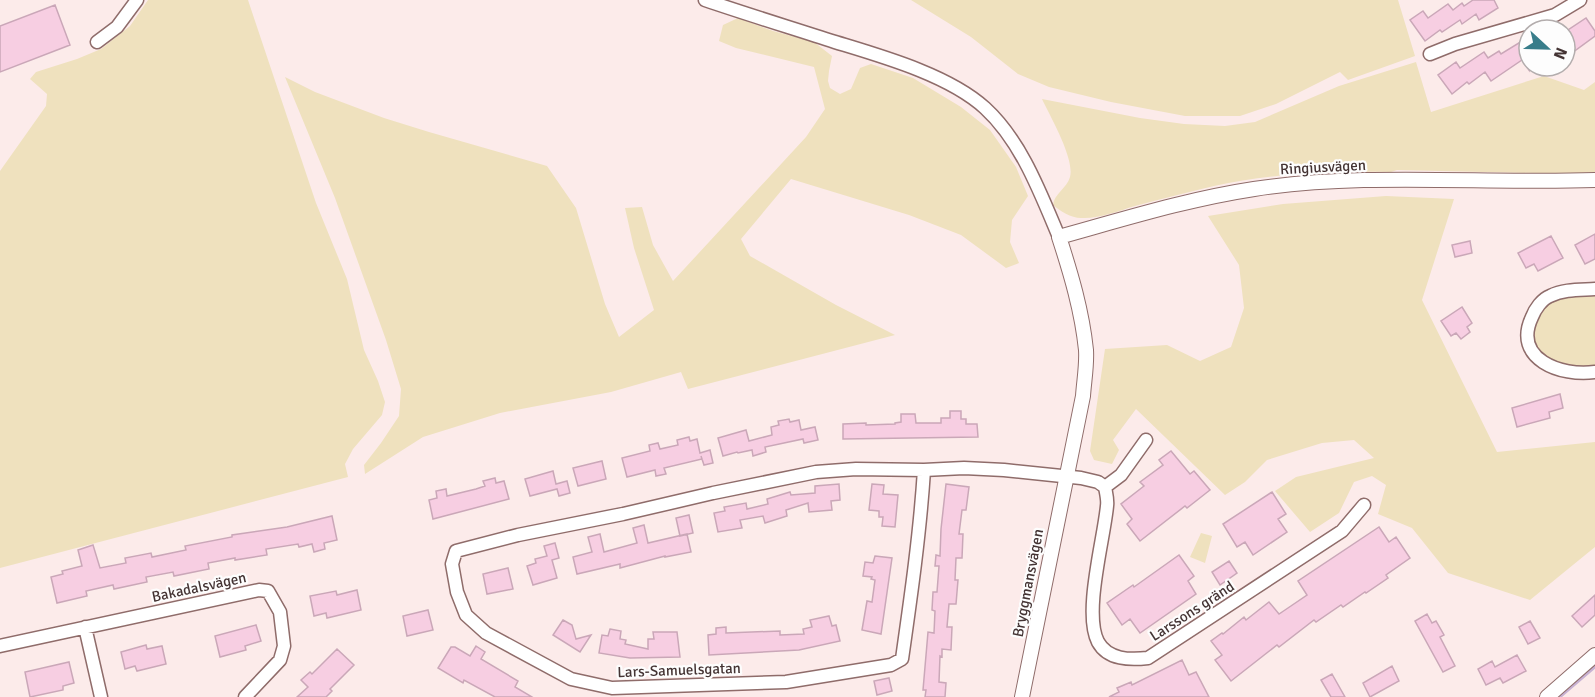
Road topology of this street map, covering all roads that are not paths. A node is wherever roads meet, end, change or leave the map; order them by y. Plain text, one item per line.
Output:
1 (137, 0) edge
2 (705, 0) edge
3 (1580, 0) edge
4 (97, 42) dead end
5 (1430, 54) dead end
6 (1595, 180) edge
7 (1059, 237) junction
8 (1595, 289) edge
9 (1595, 372) edge
10 (1146, 440) dead end
11 (924, 470) junction
12 (1067, 476) junction
13 (1105, 488) junction
14 (1365, 505) dead end
15 (86, 627) junction
16 (0, 646) edge
17 (1595, 655) edge
18 (101, 697) edge
19 (245, 697) edge
20 (1022, 697) edge
21 (1547, 697) edge

1 - 4 street
2 - 7 street
3 - 5 street
6 - 7 street, Ringiusvägen
7 - 12 street, Bryggmansvägen
8 - 9 street
10 - 13 street
11 - 11 street, Lars-Samuelsgatan
11 - 12 street, Lars-Samuelsgatan
12 - 13 street
12 - 20 street, Bryggmansvägen
13 - 14 street, Larssons gränd
15 - 16 street
15 - 18 street
15 - 19 street, Bakadalsvägen
17 - 21 street

